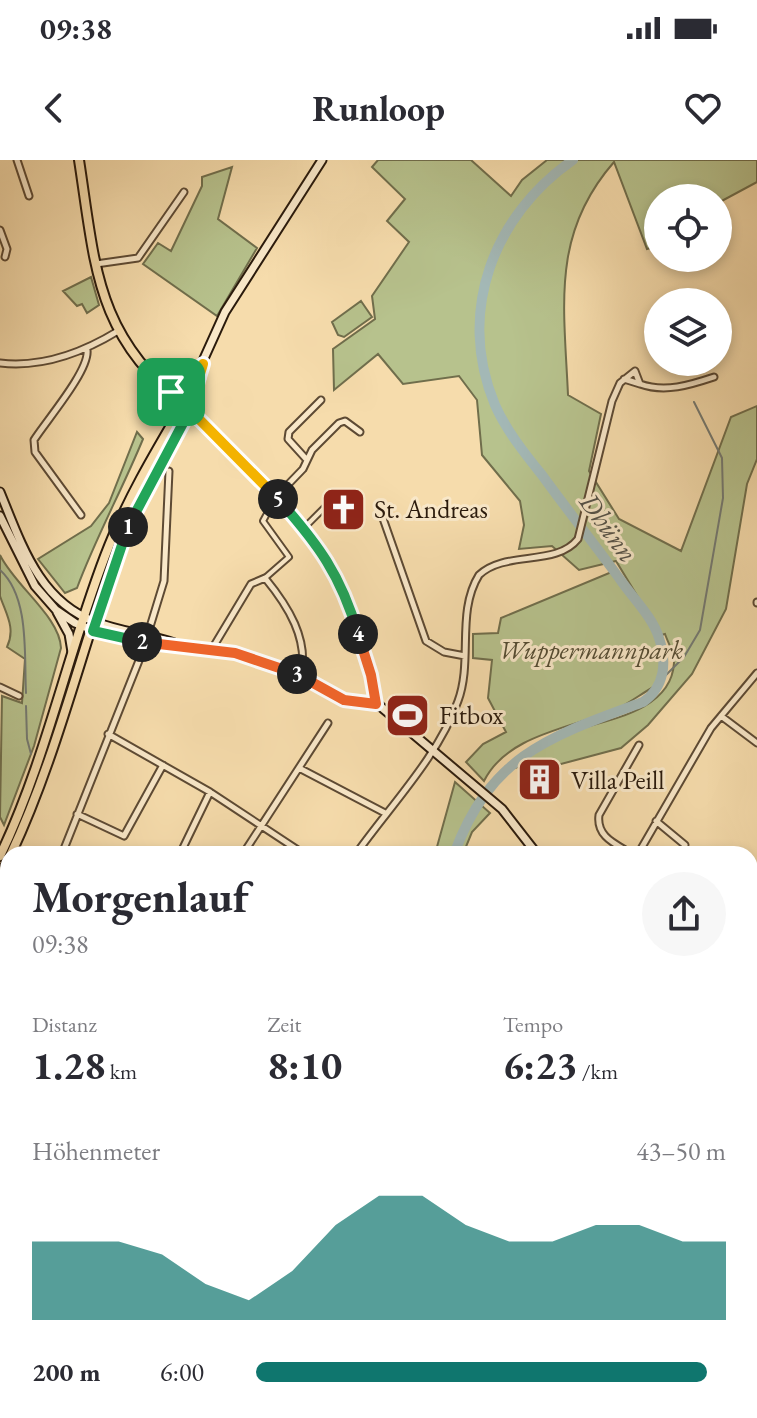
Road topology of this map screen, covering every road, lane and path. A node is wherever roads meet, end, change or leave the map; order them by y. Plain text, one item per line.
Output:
1 (17, 160) edge
2 (79, 160) edge
3 (322, 160) edge
4 (184, 192) dead end
5 (29, 196) dead end
6 (0, 230) edge
7 (5, 257) dead end
8 (95, 264) junction
9 (118, 331) junction
10 (87, 350) junction
11 (0, 363) edge
12 (203, 364) junction
13 (714, 377) dead end
14 (624, 379) junction
15 (194, 382) junction
16 (640, 384) junction
17 (171, 392) junction
18 (321, 400) dead end
19 (186, 407) junction
20 (173, 421) junction
21 (360, 432) dead end
22 (307, 460) junction
23 (169, 471) dead end
24 (0, 492) edge
25 (276, 497) junction
26 (332, 500) dead end
27 (379, 507) dead end
28 (81, 515) dead end
29 (0, 516) edge
30 (304, 528) junction
31 (265, 578) junction
32 (56, 610) junction
33 (83, 622) junction
34 (94, 626) junction
35 (146, 639) junction
36 (212, 649) junction
37 (73, 656) junction
38 (465, 656) junction
39 (757, 673) edge
40 (301, 676) junction
41 (0, 687) edge
42 (19, 696) dead end
43 (376, 704) junction
44 (721, 716) junction
45 (328, 723) dead end
46 (108, 734) junction
47 (757, 743) edge
48 (639, 745) dead end
49 (432, 748) junction
50 (163, 765) junction
51 (299, 768) junction
52 (210, 792) junction
53 (385, 813) junction
54 (77, 814) junction
55 (656, 821) junction
56 (262, 827) junction
57 (685, 845) dead end
58 (4, 846) edge
59 (14, 846) edge
60 (65, 846) edge
61 (184, 846) edge
62 (249, 846) edge
63 (292, 846) edge
64 (362, 846) edge
65 (530, 846) edge
66 (621, 846) edge
67 (640, 846) edge

1 - 5 street
2 - 8 main road
3 - 12 main road
4 - 8 street
6 - 7 street
8 - 9 main road
9 - 10 street
9 - 17 main road
10 - 11 street
10 - 28 street
12 - 15 main road
12 - 19 main road
13 - 16 street
14 - 16 street
14 - 16 street
14 - 38 street
15 - 17 main road
15 - 19 main road
17 - 19 main road
17 - 20 main road
18 - 22 street
19 - 20 main road
19 - 25 street
19 - 34 main road
20 - 33 main road
21 - 22 street
22 - 25 street
23 - 35 street
24 - 33 main road
25 - 30 street
25 - 31 street
26 - 30 street
27 - 38 street
29 - 32 main road
30 - 43 street
31 - 36 street
31 - 40 street
32 - 33 main road
32 - 37 main road
33 - 34 main road
33 - 37 main road
34 - 35 main road
34 - 59 main road
35 - 36 main road
35 - 46 street
36 - 40 main road
37 - 58 main road
38 - 49 street
39 - 44 street
40 - 43 main road
41 - 42 street
43 - 49 main road
44 - 47 street
44 - 55 street
45 - 51 street
46 - 50 street
46 - 54 street
48 - 66 street
49 - 53 street
49 - 65 main road
50 - 52 street
50 - 54 street
51 - 53 street
51 - 56 street
52 - 56 street
52 - 61 street
53 - 64 street
54 - 60 street
55 - 57 street
55 - 67 street
56 - 62 street
56 - 63 street

